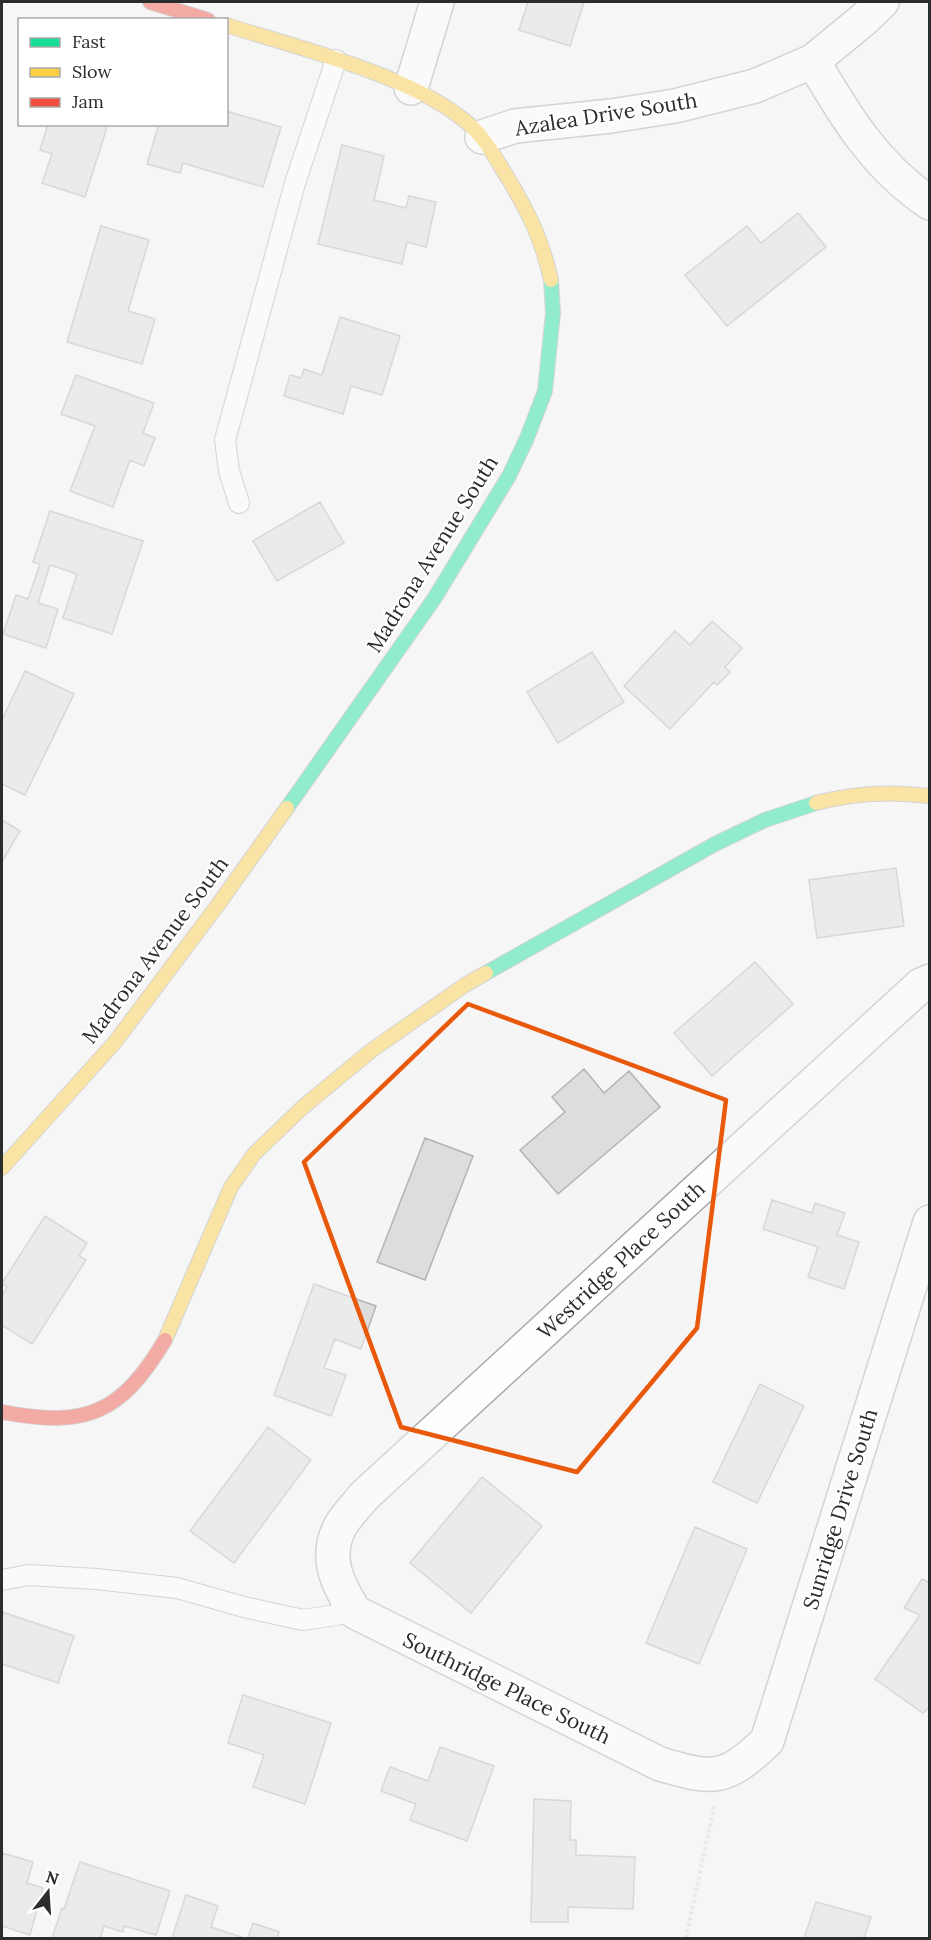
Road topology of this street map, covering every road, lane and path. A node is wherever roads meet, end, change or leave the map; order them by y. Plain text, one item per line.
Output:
1 (150, 2) edge
2 (438, 2) edge
3 (882, 2) edge
4 (202, 18) edge
5 (228, 26) edge
6 (336, 60) junction
7 (813, 61) junction
8 (411, 88) junction
9 (482, 137) junction
10 (930, 203) edge
11 (239, 503) dead end
12 (930, 796) edge
13 (930, 981) edge
14 (2, 1168) edge
15 (930, 1222) edge
16 (2, 1412) edge
17 (2, 1580) edge
18 (355, 1612) junction
19 (721, 1774) junction
20 (686, 1938) edge

1 - 4 main road
2 - 8 street
3 - 7 street, Azalea Drive South
5 - 6 main road, Madrona Avenue South
6 - 8 main road, Madrona Avenue South
6 - 11 lane
7 - 9 street, Azalea Drive South
7 - 10 street
8 - 9 main road, Madrona Avenue South
9 - 14 main road, Madrona Avenue South
12 - 16 main road
13 - 18 street, Westridge Place South
15 - 19 street, Sunridge Drive South
17 - 18 lane
18 - 19 street, Southridge Place South
19 - 20 path

